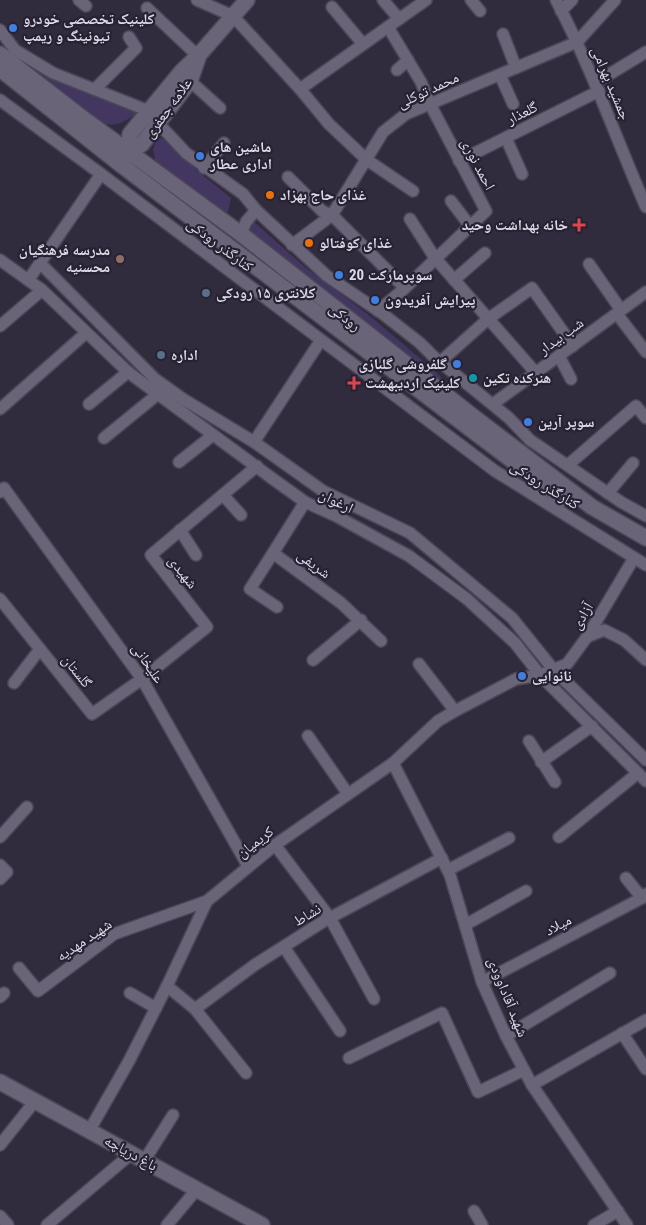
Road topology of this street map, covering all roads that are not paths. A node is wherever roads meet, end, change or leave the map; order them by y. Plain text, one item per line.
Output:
1 (197, 0) edge
2 (247, 0) edge
3 (383, 0) edge
4 (426, 0) edge
5 (470, 0) edge
6 (556, 0) edge
7 (572, 0) edge
8 (616, 0) edge
9 (332, 7) dead end
10 (147, 8) dead end
11 (561, 11) junction
12 (480, 12) dead end
13 (234, 16) junction
14 (399, 19) junction
15 (388, 28) junction
16 (0, 30) edge
17 (503, 34) dead end
18 (128, 36) dead end
19 (577, 42) junction
20 (363, 44) junction
21 (646, 52) edge
22 (0, 54) edge
23 (198, 56) junction
24 (408, 60) junction
25 (516, 68) junction
26 (0, 69) edge
27 (396, 70) dead end
28 (500, 74) junction
29 (190, 81) junction
30 (597, 87) junction
31 (300, 89) junction
32 (95, 90) junction
33 (0, 100) edge
34 (430, 104) junction
35 (514, 104) dead end
36 (220, 108) dead end
37 (154, 117) junction
38 (506, 138) junction
39 (224, 143) dead end
40 (125, 158) junction
41 (367, 160) junction
42 (459, 161) junction
43 (204, 168) junction
44 (102, 174) junction
45 (522, 174) dead end
46 (288, 177) dead end
47 (413, 192) dead end
48 (451, 201) dead end
49 (645, 204) edge
50 (256, 210) junction
51 (332, 215) junction
52 (410, 219) dead end
53 (470, 226) junction
54 (241, 234) junction
55 (292, 245) junction
56 (485, 254) dead end
57 (435, 258) junction
58 (0, 260) edge
59 (40, 263) junction
60 (589, 264) dead end
61 (262, 271) junction
62 (29, 279) junction
63 (454, 280) junction
64 (250, 286) junction
65 (405, 288) junction
66 (42, 290) junction
67 (646, 292) edge
68 (308, 306) junction
69 (378, 311) junction
70 (619, 312) junction
71 (488, 319) junction
72 (296, 321) junction
73 (0, 326) edge
74 (86, 333) junction
75 (321, 340) junction
76 (573, 346) junction
77 (646, 352) edge
78 (559, 356) junction
79 (440, 362) junction
80 (128, 372) junction
81 (536, 373) junction
82 (571, 379) dead end
83 (158, 394) junction
84 (89, 404) dead end
85 (493, 404) junction
86 (0, 409) edge
87 (646, 418) edge
88 (213, 435) junction
89 (104, 438) dead end
90 (254, 442) junction
91 (179, 462) dead end
92 (633, 463) dead end
93 (568, 465) junction
94 (257, 466) junction
95 (2, 490) edge
96 (608, 493) junction
97 (223, 495) junction
98 (305, 502) junction
99 (241, 515) dead end
100 (646, 516) edge
101 (396, 526) junction
102 (180, 530) junction
103 (646, 538) edge
104 (388, 545) junction
105 (273, 553) junction
106 (640, 553) edge
107 (196, 555) dead end
108 (646, 565) edge
109 (0, 599) edge
110 (277, 607) dead end
111 (361, 620) junction
112 (588, 637) junction
113 (380, 641) dead end
114 (40, 649) junction
115 (313, 660) dead end
116 (646, 660) edge
117 (419, 664) dead end
118 (553, 669) junction
119 (540, 675) junction
120 (142, 678) junction
121 (14, 683) dead end
122 (455, 711) junction
123 (592, 726) junction
124 (308, 736) dead end
125 (529, 741) dead end
126 (634, 748) junction
127 (622, 758) junction
128 (646, 760) edge
129 (541, 762) junction
130 (394, 763) junction
131 (642, 777) edge
132 (554, 782) dead end
133 (348, 794) junction
134 (27, 807) dead end
135 (0, 837) edge
136 (560, 837) dead end
137 (509, 838) dead end
138 (275, 845) junction
139 (442, 858) junction
140 (0, 865) edge
141 (248, 866) junction
142 (448, 870) junction
143 (626, 878) dead end
144 (0, 879) edge
145 (526, 891) dead end
146 (644, 896) edge
147 (206, 901) junction
148 (330, 918) junction
149 (465, 925) junction
150 (284, 946) junction
151 (19, 968) dead end
152 (610, 973) dead end
153 (482, 982) junction
154 (167, 986) junction
155 (130, 992) dead end
156 (374, 999) dead end
157 (156, 1008) junction
158 (195, 1010) junction
159 (646, 1020) edge
160 (340, 1031) dead end
161 (622, 1033) junction
162 (506, 1036) junction
163 (349, 1058) dead end
164 (646, 1069) edge
165 (524, 1070) junction
166 (246, 1073) dead end
167 (0, 1082) edge
168 (532, 1085) junction
169 (35, 1101) junction
170 (173, 1115) dead end
171 (89, 1130) junction
172 (0, 1145) edge
173 (138, 1157) junction
174 (197, 1189) junction
175 (474, 1211) dead end
176 (618, 1211) junction
177 (0, 1216) edge
178 (8, 1225) edge
179 (47, 1225) edge
180 (167, 1225) edge
181 (262, 1225) edge
182 (482, 1225) edge
183 (594, 1225) edge
184 (627, 1225) edge

1 - 13 street
2 - 13 main road, علامه جعفری
3 - 14 street
4 - 14 street
5 - 12 street
6 - 11 street, جمشید بهرامی
7 - 11 street
8 - 19 street
9 - 20 street
10 - 23 street
11 - 19 street, جمشید بهرامی
13 - 23 main road, علامه جعفری
13 - 31 street
14 - 15 street
15 - 20 street
15 - 24 street, احمد نوری
16 - 32 street
17 - 25 street
18 - 32 street
19 - 25 street, محمد توکلی
19 - 30 street, جمشید بهرامی
20 - 31 street
21 - 30 street, گلعذار
22 - 40 main road, رودکی
23 - 29 main road, علامه جعفری
23 - 37 main road, علامه جعفری
24 - 27 street
24 - 34 street, احمد نوری
25 - 28 street, محمد توکلی
26 - 40 main road, رودکی
28 - 34 street, محمد توکلی
28 - 35 street
29 - 36 street
29 - 37 main road, علامه جعفری
30 - 38 street, گلعذار
30 - 49 street, جمشید بهرامی
31 - 41 street
32 - 37 street
33 - 44 street, کنارگذر رودکی
34 - 41 street, محمد توکلی
34 - 42 street, احمد نوری
37 - 40 main road, علامه جعفری
37 - 43 street
38 - 42 street, گلعذار
38 - 45 street
39 - 43 street
40 - 54 main road, رودکی
40 - 61 main road, رودکی
41 - 47 street
41 - 51 street, محمد توکلی
42 - 53 street, احمد نوری
43 - 50 street
44 - 59 street
44 - 64 street, کنارگذر رودکی
46 - 51 street
48 - 53 street
50 - 54 street
50 - 55 street
51 - 55 street
51 - 65 street
52 - 57 street
53 - 57 street, احمد نوری
54 - 103 main road, رودکی
55 - 69 street
56 - 63 street
57 - 63 street
57 - 65 street, احمد نوری
58 - 62 street, ارغوان
59 - 62 street
59 - 90 street, ارغوان
60 - 70 street
61 - 64 street
61 - 68 main road, رودکی
62 - 66 street, ارغوان
63 - 71 street
64 - 72 street, کنارگذر رودکی
65 - 69 street, احمد نوری
66 - 73 street
66 - 74 street, ارغوان
67 - 70 street, شب بیدار
68 - 72 street
68 - 106 main road, رودکی
69 - 79 street
70 - 76 street, شب بیدار
70 - 77 street
71 - 76 street
71 - 79 street
71 - 81 street
72 - 75 street, کنارگذر رودکی
74 - 80 street, ارغوان
74 - 86 street
75 - 90 street
75 - 106 street, کنارگذر رودکی
76 - 78 street, شب بیدار
78 - 81 street, شب بیدار
78 - 82 street
79 - 85 street
80 - 83 street, ارغوان
80 - 84 street
81 - 85 street, شب بیدار
83 - 88 street, ارغوان
83 - 89 street
85 - 93 street
87 - 93 street
88 - 91 street
88 - 94 street, ارغوان
90 - 101 street, ارغوان
92 - 96 street
93 - 96 street
94 - 97 street, شهیدی
94 - 98 street, ارغوان
95 - 120 street, علیخانی
96 - 100 street
97 - 99 street
97 - 102 street, شهیدی
98 - 104 street, ارغوان
98 - 105 street, شریفی
101 - 104 street
101 - 118 street, ارغوان
102 - 107 street
102 - 120 street, شهیدی
104 - 119 street, ارغوان
105 - 110 street
105 - 111 street, شریفی
106 - 108 street, کنارگذر رودکی
106 - 112 street, آزادی
109 - 114 street, گلستان
111 - 113 street, شریفی
111 - 115 street
112 - 116 street
112 - 118 street, آزادی
114 - 120 street, گلستان
114 - 121 street
117 - 122 street
118 - 119 street, آزادی
118 - 126 street, ارغوان
119 - 122 street, کریمیان
119 - 123 street, ارغوان
120 - 141 street, علیخانی
122 - 130 street, کریمیان
123 - 127 street, ارغوان
123 - 129 street
124 - 133 street
125 - 129 street
126 - 127 street
126 - 128 street, ارغوان
127 - 131 street, ارغوان
129 - 132 street
130 - 133 street, کریمیان
130 - 139 street, شهید آقاداوودی
131 - 136 street
133 - 138 street, کریمیان
134 - 135 street
137 - 142 street
138 - 141 street, کریمیان
138 - 148 street
139 - 142 street, شهید آقاداوودی
139 - 148 street, نشاط
140 - 144 street
141 - 147 street, کریمیان
142 - 149 street, شهید آقاداوودی
143 - 146 street
145 - 149 street
146 - 153 street, میلاد
147 - 151 street, شهید مهدیه
147 - 154 street, کریمیان
148 - 150 street, نشاط
148 - 156 street
149 - 153 street, شهید آقاداوودی
150 - 158 street, نشاط
150 - 160 street
152 - 162 street
153 - 162 street, شهید آقاداوودی
154 - 157 street, کریمیان
154 - 158 street
155 - 157 street
157 - 171 street, کریمیان
158 - 166 street
159 - 161 street
161 - 164 street
161 - 168 street
162 - 165 street, شهید آقاداوودی
163 - 165 street
165 - 168 street, شهید آقاداوودی
167 - 169 main road, باغ دریاچه
168 - 176 street, شهید آقاداوودی
169 - 171 main road, باغ دریاچه
169 - 172 street
170 - 173 street
171 - 173 main road, باغ دریاچه
173 - 174 main road, باغ دریاچه
173 - 179 street
174 - 180 street
174 - 181 main road, باغ دریاچه
175 - 182 street
176 - 183 street
176 - 184 street, شهید آقاداوودی
177 - 178 street

